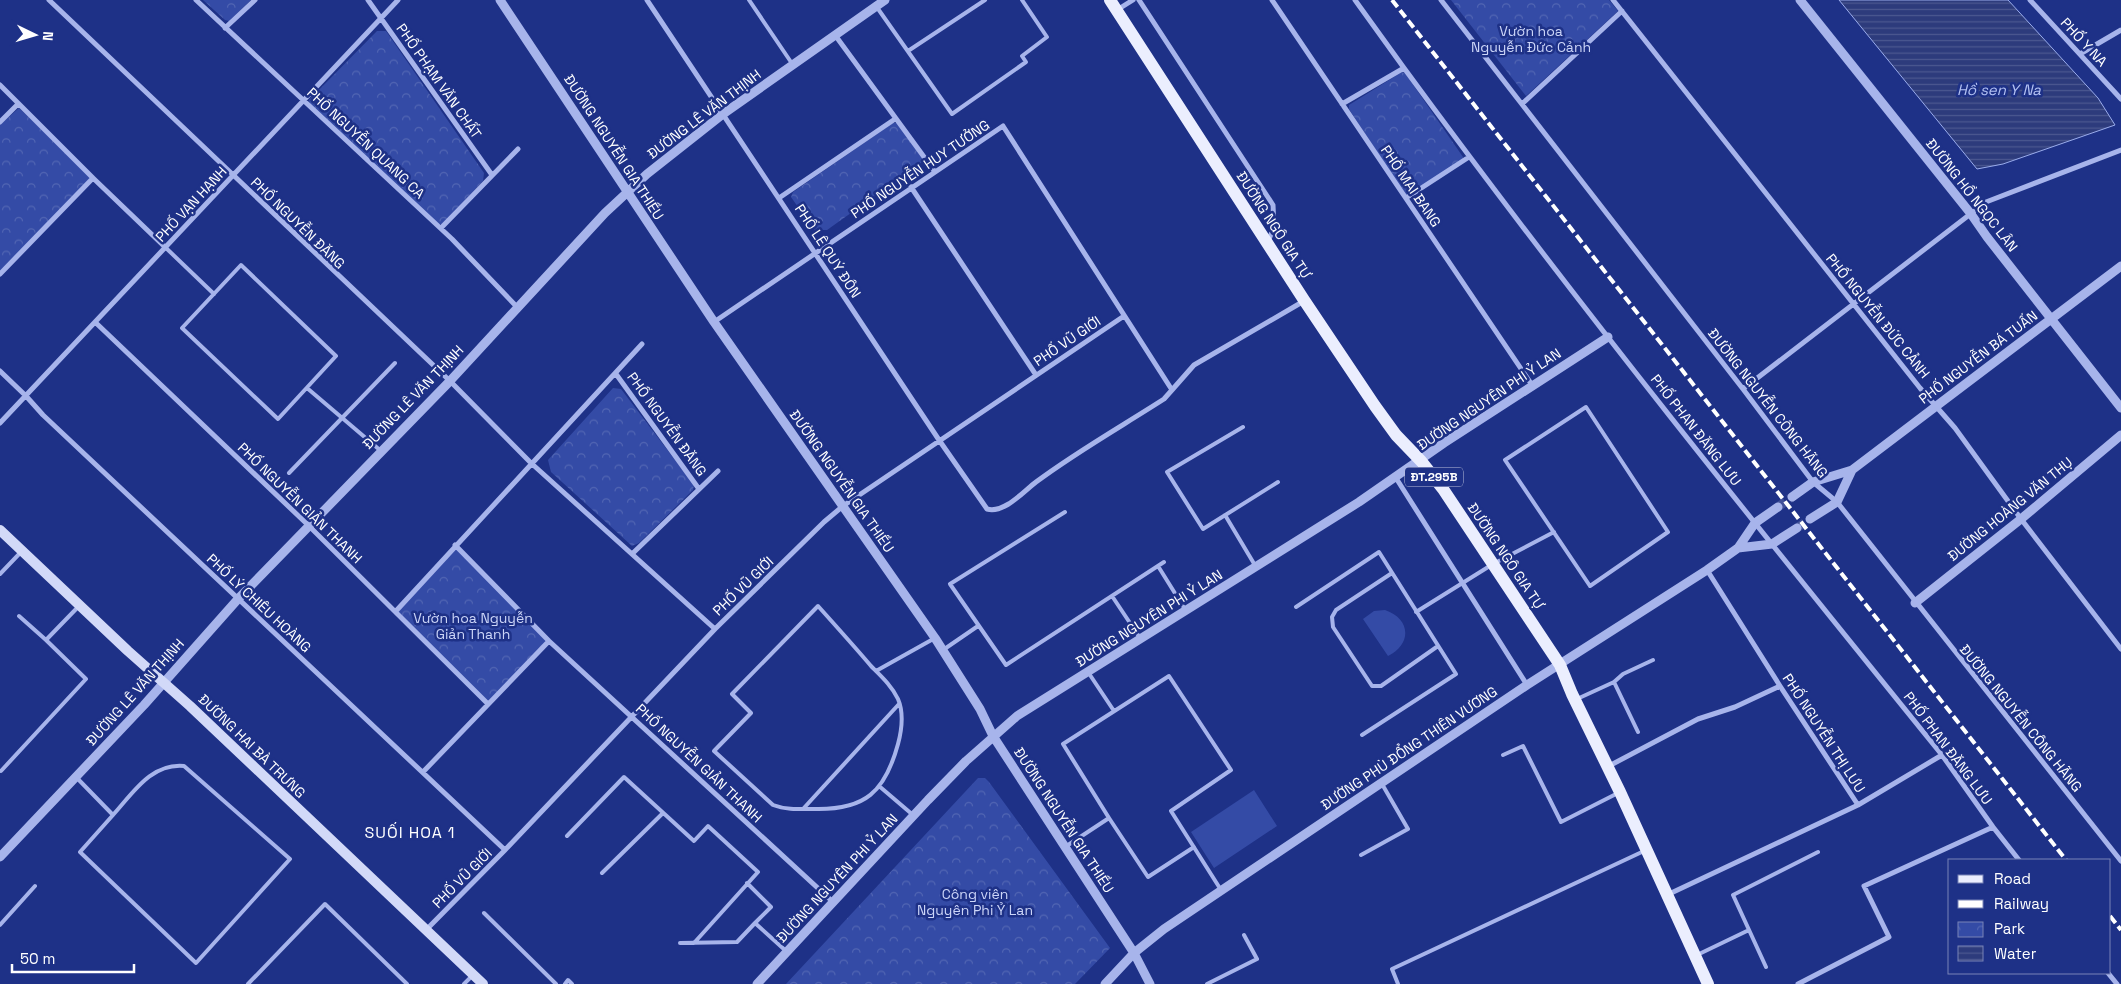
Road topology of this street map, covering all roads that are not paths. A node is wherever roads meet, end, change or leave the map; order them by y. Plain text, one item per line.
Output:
1 (49, 0) edge
2 (196, 0) edge
3 (255, 0) edge
4 (368, 0) edge
5 (398, 0) edge
6 (500, 0) edge
7 (647, 0) edge
8 (749, 0) edge
9 (885, 0) edge
10 (985, 0) edge
11 (1022, 0) edge
12 (1133, 0) edge
13 (1139, 0) edge
14 (1272, 0) edge
15 (1355, 0) edge
16 (1441, 0) edge
17 (1613, 0) edge
18 (1800, 0) edge
19 (2030, 0) edge
20 (1113, 5) edge
21 (876, 6) junction
22 (1622, 11) junction
23 (381, 18) junction
24 (225, 28) junction
25 (2121, 30) edge
26 (835, 35) junction
27 (908, 52) junction
28 (2080, 54) junction
29 (793, 65) junction
30 (1404, 68) junction
31 (0, 86) edge
32 (2121, 99) edge
33 (303, 100) junction
34 (18, 104) junction
35 (1342, 104) junction
36 (1522, 104) junction
37 (722, 114) junction
38 (895, 119) junction
39 (0, 122) edge
40 (518, 149) dead end
41 (2121, 150) edge
42 (1469, 157) junction
43 (935, 172) junction
44 (233, 176) junction
45 (492, 176) junction
46 (93, 178) junction
47 (912, 187) junction
48 (627, 192) junction
49 (780, 198) junction
50 (1406, 198) junction
51 (1971, 214) junction
52 (440, 228) junction
53 (1267, 242) junction
54 (166, 248) junction
55 (816, 254) junction
56 (2121, 266) edge
57 (0, 274) edge
58 (214, 294) junction
59 (1304, 300) junction
60 (1853, 303) junction
61 (517, 307) junction
62 (1124, 316) junction
63 (2051, 319) junction
64 (95, 322) junction
65 (714, 322) junction
66 (1608, 337) junction
67 (642, 344) dead end
68 (395, 363) dead end
69 (0, 371) edge
70 (616, 374) junction
71 (1036, 375) junction
72 (450, 381) junction
73 (1532, 385) junction
74 (307, 388) junction
75 (1743, 389) junction
76 (1172, 390) junction
77 (26, 396) junction
78 (1937, 406) junction
79 (2121, 408) edge
80 (342, 418) junction
81 (0, 423) edge
82 (1243, 427) dead end
83 (2121, 435) edge
84 (939, 440) junction
85 (381, 451) junction
86 (1421, 461) junction
87 (531, 463) junction
88 (1852, 470) junction
89 (718, 471) dead end
90 (289, 473) dead end
91 (1396, 478) junction
92 (1278, 482) dead end
93 (1813, 482) junction
94 (699, 489) junction
95 (1792, 497) tunnel mouth
96 (1837, 502) junction
97 (843, 506) junction
98 (1778, 507) tunnel mouth
99 (1066, 512) dead end
100 (1224, 515) junction
101 (1810, 519) tunnel mouth
102 (2020, 519) junction
103 (1755, 523) junction
104 (308, 525) junction
105 (1797, 528) tunnel mouth
106 (0, 530) edge
107 (1554, 532) junction
108 (1772, 544) junction
109 (455, 545) junction
110 (1738, 548) junction
111 (22, 550) junction
112 (632, 554) junction
113 (1164, 562) dead end
114 (1493, 564) junction
115 (1158, 566) junction
116 (1256, 567) junction
117 (1707, 570) junction
118 (1392, 573) junction
119 (0, 574) edge
120 (1462, 584) junction
121 (1112, 596) junction
122 (238, 599) junction
123 (1915, 603) junction
124 (80, 605) junction
125 (1296, 607) dead end
126 (1186, 611) junction
127 (396, 612) junction
128 (1416, 612) junction
129 (19, 616) dead end
130 (978, 626) junction
131 (715, 629) junction
132 (936, 638) junction
133 (46, 640) junction
134 (549, 640) junction
135 (1141, 640) junction
136 (1438, 646) junction
137 (2121, 649) edge
138 (943, 650) junction
139 (1653, 660) dead end
140 (1560, 665) junction
141 (876, 671) junction
142 (1088, 672) junction
143 (164, 682) junction
144 (1614, 682) junction
145 (1527, 685) junction
146 (1780, 686) junction
147 (1575, 700) junction
148 (487, 704) junction
149 (900, 704) junction
150 (1114, 711) junction
151 (632, 717) junction
152 (1638, 732) dead end
153 (1362, 735) dead end
154 (993, 736) junction
155 (1502, 755) dead end
156 (1942, 756) junction
157 (1607, 767) junction
158 (1, 770) edge
159 (423, 772) junction
160 (76, 777) junction
161 (1382, 784) junction
162 (879, 786) junction
163 (1620, 792) junction
164 (1858, 805) junction
165 (803, 809) junction
166 (663, 813) junction
167 (113, 815) junction
168 (913, 815) junction
169 (1109, 818) junction
170 (1993, 827) junction
171 (567, 836) dead end
172 (1064, 847) junction
173 (1194, 847) junction
174 (505, 850) junction
175 (1646, 850) junction
176 (1818, 852) dead end
177 (1362, 855) dead end
178 (0, 858) edge
179 (2018, 859) edge
180 (2121, 861) edge
181 (602, 874) dead end
182 (747, 883) junction
183 (35, 886) dead end
184 (1221, 891) junction
185 (1667, 895) junction
186 (833, 902) junction
187 (484, 913) dead end
188 (755, 923) junction
189 (0, 926) edge
190 (426, 930) junction
191 (1749, 930) junction
192 (1244, 935) dead end
193 (680, 943) dead end
194 (694, 943) junction
195 (788, 952) junction
196 (1134, 954) junction
197 (1695, 956) junction
198 (1766, 967) dead end
199 (473, 975) junction
200 (248, 984) edge
201 (407, 984) edge
202 (464, 984) edge
203 (484, 984) edge
204 (556, 984) edge
205 (565, 984) edge
206 (572, 984) edge
207 (757, 984) edge
208 (1105, 984) edge
209 (1150, 984) edge
210 (1207, 984) edge
211 (1398, 984) edge
212 (1708, 984) edge
213 (1798, 984) edge

1 - 44 street, PHỐ NGUYỄN ĐĂNG
2 - 24 street, PHỐ NGUYỄN QUANG CA
3 - 24 street
4 - 23 street, PHỐ PHẠM VĂN CHẤT
5 - 23 street, PHỐ VẠN HẠNH
6 - 48 street, ĐƯỜNG NGUYỄN GIA THIỀU
7 - 37 street, PHỐ LÊ QUÝ ĐÔN
8 - 29 lane
9 - 21 street, ĐƯỜNG LÊ VĂN THỊNH
10 - 27 lane
11 - 27 lane
12 - 20 street
13 - 53 street
14 - 35 street, PHỐ MAI BANG
15 - 30 street, PHỐ PHAN ĐĂNG LƯU
16 - 36 street, ĐƯỜNG NGUYỄN CÔNG HÃNG
17 - 22 street, PHỐ NGUYỄN ĐỨC CẢNH
18 - 51 street, ĐƯỜNG HỒ NGỌC LÂN
19 - 28 street, PHỐ Y NA
20 - 53 main road, ĐƯỜNG NGÔ GIA TỰ / ĐT.295B
21 - 26 street, ĐƯỜNG LÊ VĂN THỊNH
21 - 27 lane
22 - 36 street
22 - 60 street, PHỐ NGUYỄN ĐỨC CẢNH
23 - 33 street, PHỐ VẠN HẠNH
23 - 45 street, PHỐ PHẠM VĂN CHẤT
24 - 33 street, PHỐ NGUYỄN QUANG CA
25 - 28 street
26 - 29 street, ĐƯỜNG LÊ VĂN THỊNH
26 - 38 street
28 - 32 street, PHỐ Y NA
29 - 37 street, ĐƯỜNG LÊ VĂN THỊNH
30 - 35 street
30 - 42 street, PHỐ PHAN ĐĂNG LƯU
31 - 34 street
33 - 44 street, PHỐ VẠN HẠNH
33 - 52 street, PHỐ NGUYỄN QUANG CA
34 - 39 street
34 - 46 street
35 - 50 street, PHỐ MAI BANG
36 - 75 street, ĐƯỜNG NGUYỄN CÔNG HÃNG
37 - 48 street, ĐƯỜNG LÊ VĂN THỊNH
37 - 49 street, PHỐ LÊ QUÝ ĐÔN
38 - 43 street
38 - 49 street
40 - 45 street
41 - 51 street
42 - 50 street
42 - 66 street, PHỐ PHAN ĐĂNG LƯU
43 - 47 street, PHỐ NGUYỄN HUY TƯỞNG
43 - 62 street, PHỐ NGUYỄN HUY TƯỞNG
44 - 54 street, PHỐ VẠN HẠNH
44 - 72 street, PHỐ NGUYỄN ĐĂNG
45 - 52 street
46 - 54 street
46 - 57 street
47 - 55 street, PHỐ NGUYỄN HUY TƯỞNG
47 - 71 street
48 - 61 street, ĐƯỜNG LÊ VĂN THỊNH
48 - 65 street, ĐƯỜNG NGUYỄN GIA THIỀU
49 - 55 street, PHỐ LÊ QUÝ ĐÔN
50 - 73 street, PHỐ MAI BANG
51 - 60 street
51 - 63 street, ĐƯỜNG HỒ NGỌC LÂN
52 - 61 street, PHỐ NGUYỄN QUANG CA
53 - 59 main road, ĐƯỜNG NGÔ GIA TỰ / ĐT.295B
54 - 58 lane
54 - 64 street, PHỐ VẠN HẠNH
55 - 65 street, PHỐ NGUYỄN HUY TƯỞNG
55 - 84 street, PHỐ LÊ QUÝ ĐÔN
56 - 63 street, PHỐ NGUYỄN BÁ TUẤN
58 - 74 lane
58 - 74 lane
59 - 76 street
59 - 86 main road, ĐƯỜNG NGÔ GIA TỰ / ĐT.295B
60 - 75 street
60 - 78 street, PHỐ NGUYỄN ĐỨC CẢNH
61 - 72 street, ĐƯỜNG LÊ VĂN THỊNH
62 - 71 street, PHỐ VŨ GIỚI
62 - 76 street, PHỐ NGUYỄN HUY TƯỞNG
63 - 78 street, PHỐ NGUYỄN BÁ TUẤN
63 - 79 street, ĐƯỜNG HỒ NGỌC LÂN
64 - 77 street, PHỐ VẠN HẠNH
64 - 104 street, PHỐ NGUYỄN GIẢN THANH
65 - 97 street, ĐƯỜNG NGUYỄN GIA THIỀU
66 - 73 street, ĐƯỜNG NGUYÊN PHI Ỷ LAN
66 - 103 street, PHỐ PHAN ĐĂNG LƯU
67 - 70 street, PHỐ NGUYỄN ĐĂNG
68 - 80 lane
69 - 77 street, PHỐ LÝ CHIÊU HOÀNG
70 - 87 street, PHỐ NGUYỄN ĐĂNG
70 - 94 street, PHỐ NGUYỄN ĐĂNG
71 - 84 street, PHỐ VŨ GIỚI
72 - 85 street, ĐƯỜNG LÊ VĂN THỊNH
72 - 87 street, PHỐ NGUYỄN ĐĂNG
73 - 86 street, ĐƯỜNG NGUYÊN PHI Ỷ LAN
74 - 80 lane
75 - 93 street, ĐƯỜNG NGUYỄN CÔNG HÃNG
76 - 84 street, PHỐ LÊ QUÝ ĐÔN
77 - 81 street, PHỐ VẠN HẠNH
77 - 122 street, PHỐ LÝ CHIÊU HOÀNG
78 - 88 street, PHỐ NGUYỄN BÁ TUẤN
78 - 102 street, PHỐ NGUYỄN ĐỨC CẢNH
80 - 85 lane
80 - 90 lane
82 - 100 lane
83 - 102 street, ĐƯỜNG HOÀNG VĂN THỤ
84 - 97 street, PHỐ VŨ GIỚI
85 - 104 street, ĐƯỜNG LÊ VĂN THỊNH
86 - 91 street, ĐƯỜNG NGUYÊN PHI Ỷ LAN
86 - 114 main road, ĐƯỜNG NGÔ GIA TỰ / ĐT.295B
87 - 109 street
87 - 112 street, PHỐ NGUYỄN ĐĂNG
88 - 93 street
88 - 96 street
89 - 94 street, PHỐ NGUYỄN ĐĂNG
91 - 116 street, ĐƯỜNG NGUYÊN PHI Ỷ LAN
91 - 120 street
92 - 100 lane
93 - 95 street
93 - 96 street, ĐƯỜNG NGUYỄN CÔNG HÃNG
94 - 112 street, PHỐ NGUYỄN ĐĂNG
96 - 101 street
96 - 123 street, ĐƯỜNG NGUYỄN CÔNG HÃNG
97 - 131 street, PHỐ VŨ GIỚI
97 - 132 street, ĐƯỜNG NGUYỄN GIA THIỀU
98 - 103 street, ĐƯỜNG PHÙ ĐỔNG THIÊN VƯƠNG
99 - 130 lane
100 - 116 lane
102 - 123 street, ĐƯỜNG HOÀNG VĂN THỤ
102 - 137 street, PHỐ NGUYỄN ĐỨC CẢNH
103 - 108 street, PHỐ PHAN ĐĂNG LƯU
103 - 110 street, ĐƯỜNG PHÙ ĐỔNG THIÊN VƯƠNG
104 - 122 street, ĐƯỜNG LÊ VĂN THỊNH
104 - 127 street, PHỐ NGUYỄN GIẢN THANH
105 - 108 street, ĐƯỜNG PHÙ ĐỔNG THIÊN VƯƠNG
106 - 111 main road, ĐƯỜNG HAI BÀ TRƯNG
107 - 107 lane
107 - 114 lane
108 - 110 street, ĐƯỜNG PHÙ ĐỔNG THIÊN VƯƠNG
108 - 156 street, PHỐ PHAN ĐĂNG LƯU
109 - 127 street
109 - 134 street, PHỐ NGUYỄN GIẢN THANH
110 - 117 street, ĐƯỜNG PHÙ ĐỔNG THIÊN VƯƠNG
111 - 119 lane
111 - 124 main road, ĐƯỜNG HAI BÀ TRƯNG
112 - 131 street, PHỐ NGUYỄN ĐĂNG
113 - 115 lane
114 - 120 lane
114 - 140 main road, ĐƯỜNG NGÔ GIA TỰ / ĐT.295B
115 - 121 lane
115 - 126 lane
116 - 126 street, ĐƯỜNG NGUYÊN PHI Ỷ LAN
117 - 140 street, ĐƯỜNG PHÙ ĐỔNG THIÊN VƯƠNG
117 - 146 street, PHỐ NGUYỄN THỊ LƯU
118 - 125 lane
118 - 128 lane
118 - 136 lane
120 - 128 lane
120 - 145 street
121 - 130 lane
121 - 135 lane
122 - 143 street, ĐƯỜNG LÊ VĂN THỊNH
122 - 159 street, PHỐ LÝ CHIÊU HOÀNG
123 - 180 street, ĐƯỜNG NGUYỄN CÔNG HÃNG
124 - 133 lane
124 - 143 main road, ĐƯỜNG HAI BÀ TRƯNG
126 - 135 street, ĐƯỜNG NGUYÊN PHI Ỷ LAN
127 - 148 street, PHỐ NGUYỄN GIẢN THANH
128 - 136 lane
129 - 133 lane
130 - 138 lane
131 - 151 street, PHỐ VŨ GIỚI
132 - 138 street, ĐƯỜNG NGUYỄN GIA THIỀU
132 - 141 lane
133 - 158 lane
134 - 148 street
134 - 151 street, PHỐ NGUYỄN GIẢN THANH
135 - 142 street, ĐƯỜNG NGUYÊN PHI Ỷ LAN
136 - 153 lane
138 - 154 street, ĐƯỜNG NGUYỄN GIA THIỀU
139 - 144 lane
140 - 145 street, ĐƯỜNG PHÙ ĐỔNG THIÊN VƯƠNG
140 - 147 main road, ĐƯỜNG NGÔ GIA TỰ / ĐT.295B
141 - 149 lane
141 - 165 lane
142 - 150 lane
142 - 154 street, ĐƯỜNG NGUYÊN PHI Ỷ LAN
143 - 160 street, ĐƯỜNG LÊ VĂN THỊNH
143 - 190 main road, ĐƯỜNG HAI BÀ TRƯNG
144 - 147 lane
144 - 152 lane
145 - 161 street, ĐƯỜNG PHÙ ĐỔNG THIÊN VƯƠNG
146 - 157 street
146 - 164 street, PHỐ NGUYỄN THỊ LƯU
147 - 157 main road, ĐƯỜNG NGÔ GIA TỰ / ĐT.295B
148 - 159 street
149 - 162 lane
149 - 165 lane
150 - 169 lane
150 - 173 lane
151 - 174 street, PHỐ VŨ GIỚI
151 - 186 street, PHỐ NGUYỄN GIẢN THANH
154 - 168 street, ĐƯỜNG NGUYÊN PHI Ỷ LAN
154 - 172 street, ĐƯỜNG NGUYỄN GIA THIỀU
155 - 163 lane
156 - 164 street
156 - 170 street, PHỐ PHAN ĐĂNG LƯU
157 - 163 main road, ĐƯỜNG NGÔ GIA TỰ / ĐT.295B
159 - 174 street, PHỐ LÝ CHIÊU HOÀNG
160 - 167 lane
160 - 178 street, ĐƯỜNG LÊ VĂN THỊNH
161 - 177 lane
161 - 184 street, ĐƯỜNG PHÙ ĐỔNG THIÊN VƯƠNG
162 - 165 lane
162 - 168 lane
163 - 175 main road, ĐƯỜNG NGÔ GIA TỰ / ĐT.295B
164 - 185 street, PHỐ NGUYỄN THỊ LƯU
166 - 171 lane
166 - 181 lane
166 - 182 lane
167 - 167 lane
168 - 186 street, ĐƯỜNG NGUYÊN PHI Ỷ LAN
169 - 172 lane
169 - 173 lane
170 - 179 street, PHỐ PHAN ĐĂNG LƯU
170 - 213 street
172 - 196 street, ĐƯỜNG NGUYỄN GIA THIỀU
173 - 184 lane
174 - 190 street, PHỐ VŨ GIỚI
175 - 185 main road, ĐƯỜNG NGÔ GIA TỰ / ĐT.295B
175 - 211 lane
176 - 191 lane
182 - 188 lane
182 - 194 lane
183 - 189 lane
184 - 196 street, ĐƯỜNG PHÙ ĐỔNG THIÊN VƯƠNG
185 - 197 main road, ĐƯỜNG NGÔ GIA TỰ / ĐT.295B
186 - 195 street, ĐƯỜNG NGUYÊN PHI Ỷ LAN
187 - 204 lane
188 - 194 lane
188 - 195 lane
190 - 199 main road, ĐƯỜNG HAI BÀ TRƯNG
191 - 197 lane
191 - 198 lane
192 - 210 lane
193 - 194 lane
195 - 207 street, ĐƯỜNG NGUYÊN PHI Ỷ LAN
196 - 208 street, ĐƯỜNG PHÙ ĐỔNG THIÊN VƯƠNG
196 - 209 street, ĐƯỜNG NGUYỄN GIA THIỀU
197 - 212 main road, ĐƯỜNG NGÔ GIA TỰ / ĐT.295B
199 - 202 lane
199 - 203 main road, ĐƯỜNG HAI BÀ TRƯNG
200 - 201 lane
205 - 206 lane

